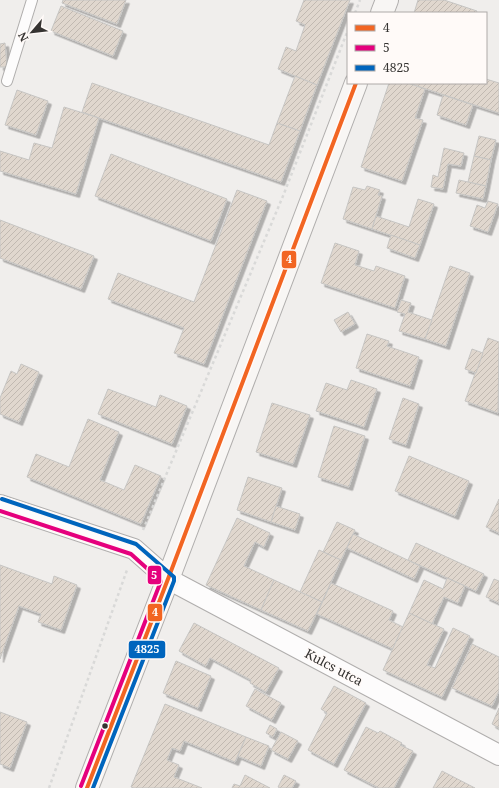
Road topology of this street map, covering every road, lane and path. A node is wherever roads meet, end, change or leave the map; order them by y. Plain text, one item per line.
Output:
1 (32, 0) edge
2 (360, 0) edge
3 (387, 0) edge
4 (355, 12) edge
5 (382, 12) edge
6 (347, 33) edge
7 (7, 81) dead end
8 (356, 84) edge
9 (0, 505) edge
10 (134, 549) junction
11 (168, 579) junction
12 (499, 756) edge
13 (49, 788) edge
14 (87, 788) edge

1 - 7 lane
2 - 4 path
3 - 5 street
6 - 10 path
8 - 11 street
9 - 10 street
10 - 11 street, Kulcs utca
10 - 13 path
11 - 12 street, Kulcs utca
11 - 14 street

